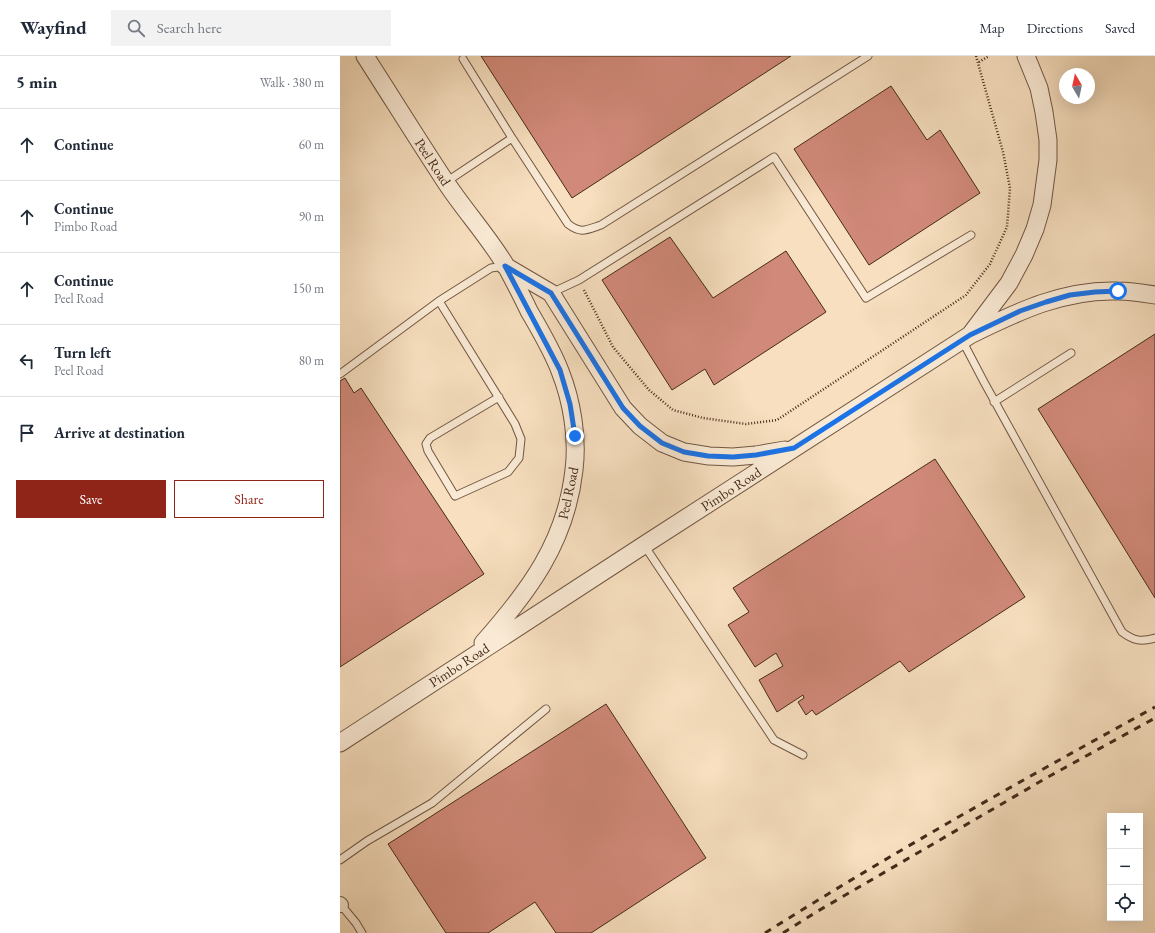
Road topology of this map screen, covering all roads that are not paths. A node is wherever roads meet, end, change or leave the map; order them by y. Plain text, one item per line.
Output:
1 (365, 56) edge
2 (868, 56) edge
3 (463, 59) dead end
4 (1028, 59) edge
5 (512, 138) junction
6 (446, 182) junction
7 (971, 235) dead end
8 (505, 266) junction
9 (551, 293) junction
10 (1155, 295) edge
11 (438, 301) junction
12 (966, 338) junction
13 (1071, 353) dead end
14 (340, 374) edge
15 (499, 397) junction
16 (994, 402) junction
17 (794, 448) junction
18 (644, 545) junction
19 (1155, 638) edge
20 (470, 658) junction
21 (546, 709) dead end
22 (340, 743) edge
23 (803, 755) dead end
24 (340, 860) edge
25 (340, 905) edge
26 (362, 933) edge

1 - 6 street, Peel Road
2 - 5 lane
3 - 5 lane
4 - 12 street, Pimbo Road
5 - 6 lane
6 - 8 street, Peel Road
7 - 9 lane
8 - 9 street, Peel Road
8 - 11 lane
8 - 20 street, Peel Road
9 - 17 street, Peel Road
10 - 12 street
11 - 14 lane
11 - 15 lane
12 - 16 lane
12 - 17 street, Pimbo Road
13 - 16 lane
15 - 15 lane
16 - 19 lane
17 - 18 street, Pimbo Road
18 - 20 street, Pimbo Road
18 - 23 lane
20 - 22 street, Pimbo Road
21 - 24 lane
25 - 26 lane

